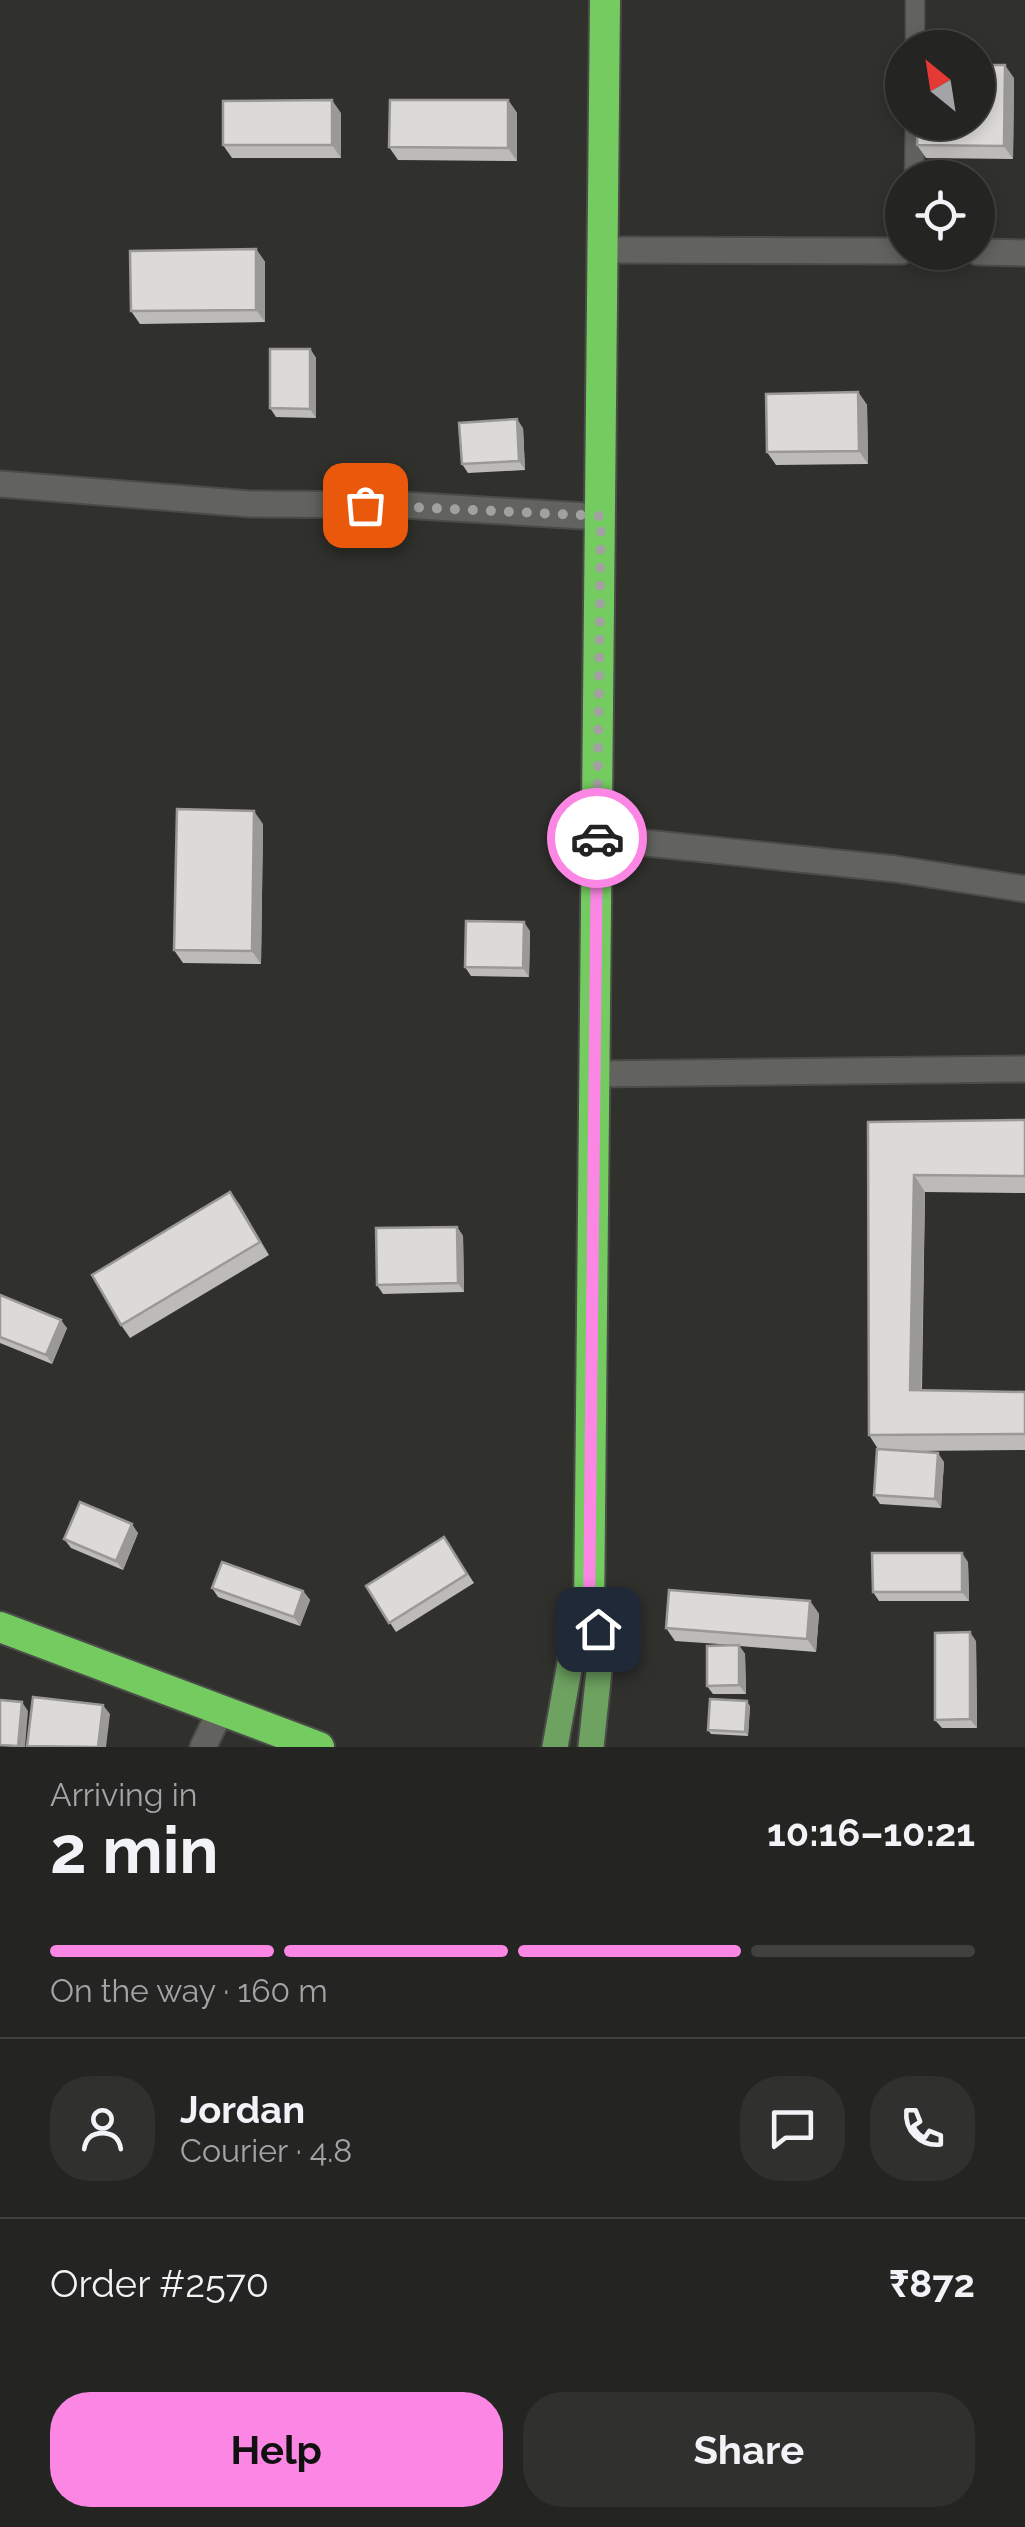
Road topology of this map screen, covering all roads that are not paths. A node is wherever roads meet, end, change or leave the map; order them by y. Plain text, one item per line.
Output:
1 (606, 0) edge
2 (915, 0) edge
3 (915, 30) edge
4 (604, 250) junction
5 (885, 251) edge
6 (995, 252) edge
7 (1025, 253) edge
8 (0, 484) edge
9 (601, 516) junction
10 (598, 838) junction
11 (1025, 889) edge
12 (1025, 1068) edge
13 (595, 1074) junction
14 (589, 1615) junction
15 (0, 1627) edge
16 (221, 1710) junction
17 (252, 1722) junction
18 (203, 1747) edge
19 (293, 1747) edge
20 (319, 1747) edge
21 (554, 1747) edge
22 (591, 1747) edge

1 - 4 highway
2 - 3 lane
4 - 5 street
4 - 9 highway
6 - 7 street
8 - 9 street
9 - 10 highway
10 - 11 street
10 - 13 highway
12 - 13 street
13 - 14 highway
14 - 21 main road
14 - 22 main road
15 - 16 highway
16 - 17 highway
16 - 18 street
17 - 19 highway
17 - 20 highway

